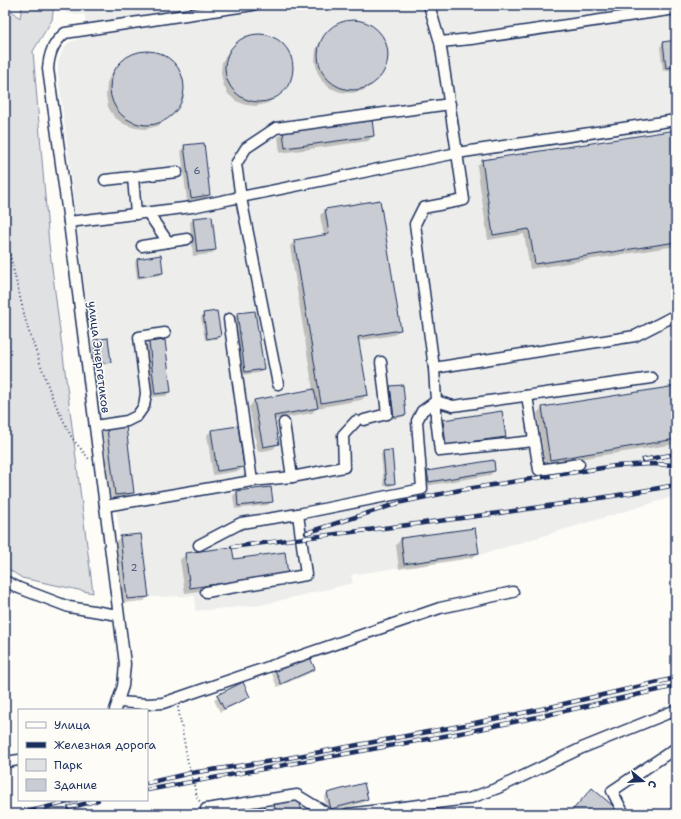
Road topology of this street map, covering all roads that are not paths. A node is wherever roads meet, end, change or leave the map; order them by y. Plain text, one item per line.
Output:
1 (253, 5) edge
2 (429, 5) edge
3 (676, 9) edge
4 (440, 42) junction
5 (450, 104) junction
6 (676, 120) edge
7 (457, 153) junction
8 (177, 172) dead end
9 (133, 177) junction
10 (105, 180) dead end
11 (241, 198) junction
12 (148, 213) junction
13 (136, 214) junction
14 (69, 222) junction
15 (187, 239) dead end
16 (168, 242) junction
17 (142, 246) dead end
18 (676, 314) edge
19 (229, 319) dead end
20 (165, 333) dead end
21 (381, 362) dead end
22 (434, 368) junction
23 (652, 378) dead end
24 (278, 384) dead end
25 (526, 396) junction
26 (436, 401) junction
27 (284, 423) dead end
28 (95, 426) junction
29 (534, 440) junction
30 (579, 464) dead end
31 (292, 476) junction
32 (252, 482) junction
33 (105, 506) junction
34 (298, 514) junction
35 (199, 545) dead end
36 (5, 580) edge
37 (206, 592) dead end
38 (513, 592) dead end
39 (118, 615) junction
40 (117, 706) edge
41 (676, 710) edge
42 (676, 748) edge
43 (18, 760) edge
44 (5, 762) edge
45 (206, 809) road end
46 (328, 814) edge
47 (347, 814) edge
48 (624, 814) edge

1 - 14 street, улица Энергетиков
2 - 4 street
3 - 4 street
4 - 5 street
5 - 7 street
5 - 11 street
6 - 7 street
7 - 11 street
7 - 22 street
8 - 9 street
9 - 10 street
9 - 13 street
11 - 12 street
11 - 24 street
12 - 13 street
12 - 16 street
13 - 14 street
14 - 28 street, улица Энергетиков
15 - 16 street
16 - 17 street
18 - 22 street
19 - 32 street
20 - 28 street
21 - 31 street
22 - 26 street
23 - 25 street
25 - 26 street
25 - 29 street
26 - 29 street
26 - 34 street
27 - 31 street
28 - 33 street, улица Энергетиков
29 - 30 street
31 - 32 street
32 - 33 street
33 - 39 street, улица Энергетиков
34 - 35 street
34 - 37 street
36 - 39 street
38 - 40 street
39 - 40 street, улица Энергетиков
41 - 47 street
42 - 48 street
43 - 44 street
45 - 46 street

